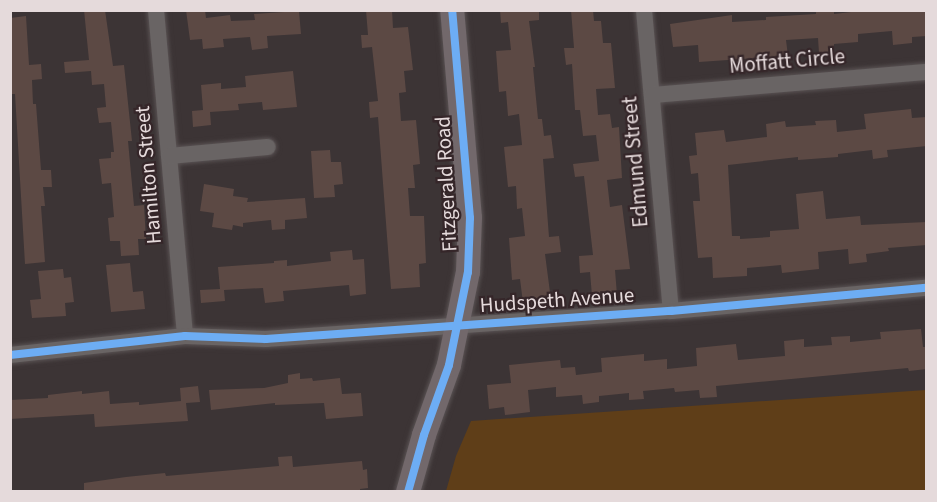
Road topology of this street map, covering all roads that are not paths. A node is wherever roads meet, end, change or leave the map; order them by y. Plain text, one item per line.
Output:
1 (156, 10) edge
2 (452, 10) edge
3 (644, 10) edge
4 (927, 72) edge
5 (652, 95) junction
6 (268, 147) dead end
7 (169, 156) junction
8 (927, 288) edge
9 (671, 310) junction
10 (459, 325) junction
11 (185, 336) junction
12 (10, 355) edge
13 (408, 492) edge

1 - 7 street, Hamilton Street
2 - 10 main road, Fitzgerald Road
3 - 5 street, Edmund Street
4 - 5 street, Moffatt Circle
5 - 9 street, Edmund Street
6 - 7 street
7 - 11 street, Hamilton Street
8 - 9 street, Hudspeth Avenue
9 - 10 street, Hudspeth Avenue
10 - 11 street, Hudspeth Avenue
10 - 13 main road, Fitzgerald Road
11 - 12 street, Hudspeth Avenue

